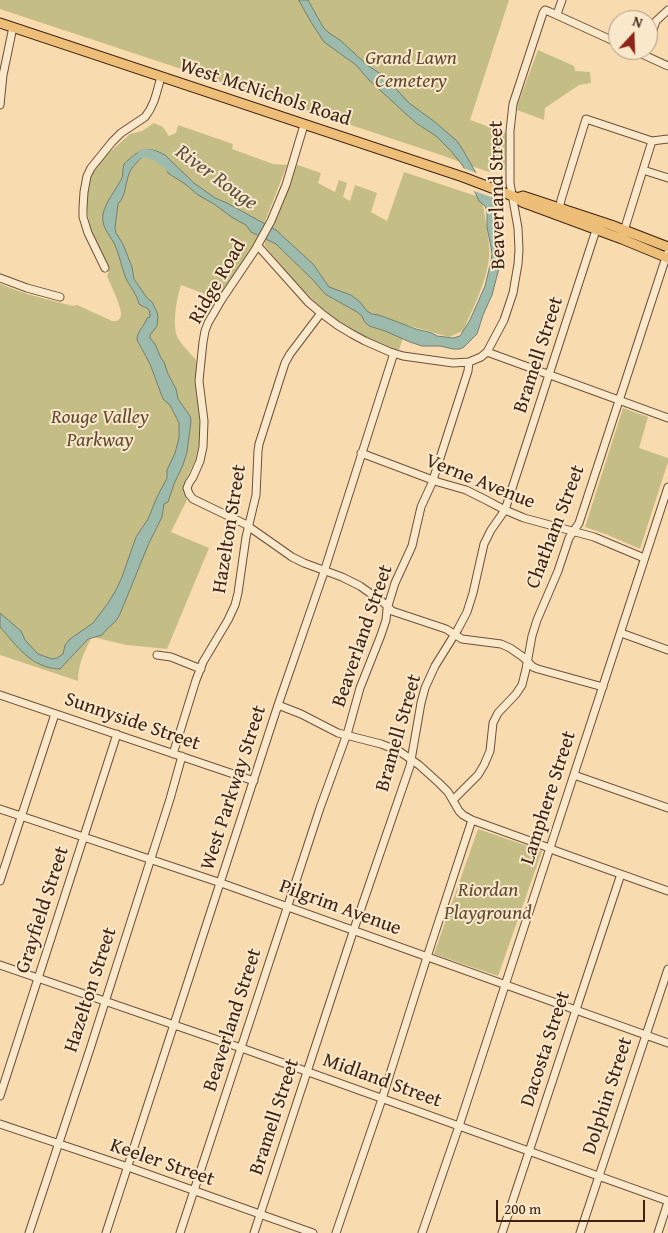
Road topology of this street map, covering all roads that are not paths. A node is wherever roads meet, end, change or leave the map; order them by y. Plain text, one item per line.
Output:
1 (562, 0) edge
2 (668, 10) edge
3 (557, 14) junction
4 (658, 19) edge
5 (0, 23) edge
6 (13, 27) junction
7 (608, 38) edge
8 (161, 77) junction
9 (0, 105) edge
10 (304, 125) junction
11 (668, 138) edge
12 (652, 141) junction
13 (643, 170) junction
14 (668, 178) edge
15 (512, 195) junction
16 (559, 212) junction
17 (599, 221) junction
18 (596, 230) junction
19 (625, 230) junction
20 (622, 239) junction
21 (259, 244) junction
22 (667, 253) edge
23 (105, 268) dead end
24 (0, 278) edge
25 (60, 297) dead end
26 (321, 313) junction
27 (487, 352) junction
28 (394, 353) junction
29 (469, 362) junction
30 (550, 374) junction
31 (619, 400) junction
32 (668, 418) edge
33 (361, 453) junction
34 (433, 480) junction
35 (668, 486) edge
36 (505, 510) junction
37 (249, 527) junction
38 (574, 532) junction
39 (644, 558) junction
40 (324, 570) junction
41 (387, 607) junction
42 (620, 633) junction
43 (455, 635) junction
44 (668, 650) edge
45 (157, 655) dead end
46 (527, 661) junction
47 (201, 669) junction
48 (602, 687) junction
49 (0, 695) edge
50 (278, 706) junction
51 (55, 714) junction
52 (117, 734) junction
53 (346, 736) junction
54 (173, 754) junction
55 (182, 756) junction
56 (412, 759) junction
57 (574, 775) junction
58 (254, 781) junction
59 (453, 800) junction
60 (668, 808) edge
61 (0, 809) edge
62 (21, 816) junction
63 (472, 820) junction
64 (84, 837) junction
65 (550, 848) junction
66 (150, 860) junction
67 (621, 874) junction
68 (0, 880) edge
69 (220, 883) junction
70 (668, 891) edge
71 (288, 907) junction
72 (354, 930) junction
73 (427, 957) junction
74 (0, 966) edge
75 (668, 969) edge
76 (38, 978) junction
77 (505, 985) junction
78 (105, 1001) junction
79 (576, 1010) junction
80 (174, 1025) junction
81 (645, 1035) junction
82 (668, 1043) edge
83 (241, 1048) junction
84 (307, 1072) junction
85 (0, 1096) edge
86 (382, 1099) junction
87 (0, 1124) edge
88 (459, 1126) junction
89 (58, 1144) junction
90 (529, 1151) junction
91 (128, 1167) junction
92 (599, 1176) junction
93 (194, 1191) junction
94 (668, 1201) edge
95 (260, 1214) junction
96 (28, 1233) edge
97 (106, 1233) edge
98 (180, 1233) edge
99 (254, 1233) edge
100 (313, 1233) edge
101 (336, 1233) edge
102 (422, 1233) edge
103 (502, 1233) edge
104 (580, 1233) edge
105 (658, 1233) edge

1 - 3 street
2 - 4 street
3 - 7 street
3 - 15 street, Beaverland Street
5 - 6 main road, West McNichols Road
6 - 8 main road, West McNichols Road
6 - 9 street
8 - 10 main road, West McNichols Road
8 - 23 street
10 - 15 main road, West McNichols Road
10 - 21 street, Ridge Road
11 - 12 street
12 - 13 street
12 - 16 street
13 - 14 street
13 - 19 street
15 - 16 main road, West McNichols Road
15 - 27 street, Beaverland Street
16 - 17 main road, West McNichols Road
16 - 18 main road, West McNichols Road
17 - 18 street, Bramell Street
17 - 19 main road, West McNichols Road
18 - 20 main road, West McNichols Road
18 - 30 street, Bramell Street
19 - 20 street
19 - 22 main road, West McNichols Road
20 - 22 main road, West McNichols Road
21 - 26 street
21 - 37 street, Ridge Road
22 - 31 street, Chatham Street
24 - 25 street
26 - 28 street
26 - 37 street, Hazelton Street
27 - 29 street
27 - 30 street
28 - 29 street
28 - 33 street, West Parkway Street
29 - 34 street, Beaverland Street
30 - 31 street
30 - 36 street, Bramell Street
31 - 32 street
31 - 38 street, Chatham Street
33 - 34 street, Verne Avenue
33 - 40 street, West Parkway Street
34 - 36 street, Verne Avenue
34 - 41 street, Beaverland Street
35 - 39 street, Lamphere Street
36 - 38 street, Verne Avenue
36 - 43 street, Bramell Street
37 - 40 street
37 - 47 street, Hazelton Street
38 - 39 street, Verne Avenue
38 - 46 street, Chatham Street
39 - 42 street, Lamphere Street
40 - 41 street
40 - 50 street, West Parkway Street
41 - 43 street
41 - 53 street, Beaverland Street
42 - 44 street
42 - 48 street, Lamphere Street
43 - 46 street
43 - 56 street, Bramell Street
45 - 47 street
46 - 48 street
46 - 59 street, Chatham Street
47 - 54 street, Hazelton Street
48 - 57 street, Lamphere Street
49 - 51 street, Sunnyside Street
50 - 53 street
50 - 58 street, West Parkway Street
51 - 52 street, Sunnyside Street
51 - 62 street
52 - 54 street, Sunnyside Street
52 - 64 street, Grayfield Street
53 - 56 street
53 - 71 street, Beaverland Street
54 - 55 street, Sunnyside Street
55 - 58 street, Sunnyside Street
55 - 66 street, Hazelton Street
56 - 59 street
56 - 72 street, Bramell Street
57 - 60 street
57 - 65 street, Lamphere Street
58 - 69 street, West Parkway Street
59 - 63 street
61 - 62 street, Pilgrim Avenue
62 - 64 street, Pilgrim Avenue
62 - 68 street
63 - 65 street
63 - 73 street
64 - 66 street, Pilgrim Avenue
64 - 76 street, Grayfield Street
65 - 67 street
65 - 77 street, Lamphere Street
66 - 69 street, Pilgrim Avenue
66 - 78 street, Hazelton Street
67 - 70 street
67 - 79 street, Dacosta Street
69 - 71 street, Pilgrim Avenue
69 - 80 street, West Parkway Street
71 - 72 street, Pilgrim Avenue
71 - 83 street, Beaverland Street
72 - 73 street, Pilgrim Avenue
72 - 84 street, Bramell Street
73 - 77 street, Pilgrim Avenue
73 - 86 street
74 - 76 street, Midland Street
75 - 81 street, Dolphin Street
76 - 78 street, Midland Street
76 - 85 street, Grayfield Street
77 - 79 street, Pilgrim Avenue
77 - 88 street, Lamphere Street
78 - 80 street, Midland Street
78 - 89 street, Hazelton Street
79 - 81 street, Pilgrim Avenue
79 - 90 street, Dacosta Street
80 - 83 street, Midland Street
80 - 91 street, West Parkway Street
81 - 82 street, Pilgrim Avenue
81 - 92 street, Dolphin Street
83 - 84 street, Midland Street
83 - 93 street, Beaverland Street
84 - 86 street, Midland Street
84 - 95 street, Bramell Street
86 - 88 street, Midland Street
86 - 101 street
87 - 89 street, Keeler Street
88 - 90 street, Midland Street
88 - 102 street, Lamphere Street
89 - 91 street, Keeler Street
89 - 96 street, Hazelton Street
90 - 92 street, Midland Street
90 - 103 street, Dacosta Street
91 - 93 street, Keeler Street
91 - 97 street, West Parkway Street
92 - 94 street, Midland Street
92 - 104 street, Dolphin Street
93 - 95 street, Keeler Street
93 - 98 street, Beaverland Street
94 - 105 street
95 - 99 street, Bramell Street
95 - 100 street, Keeler Street

